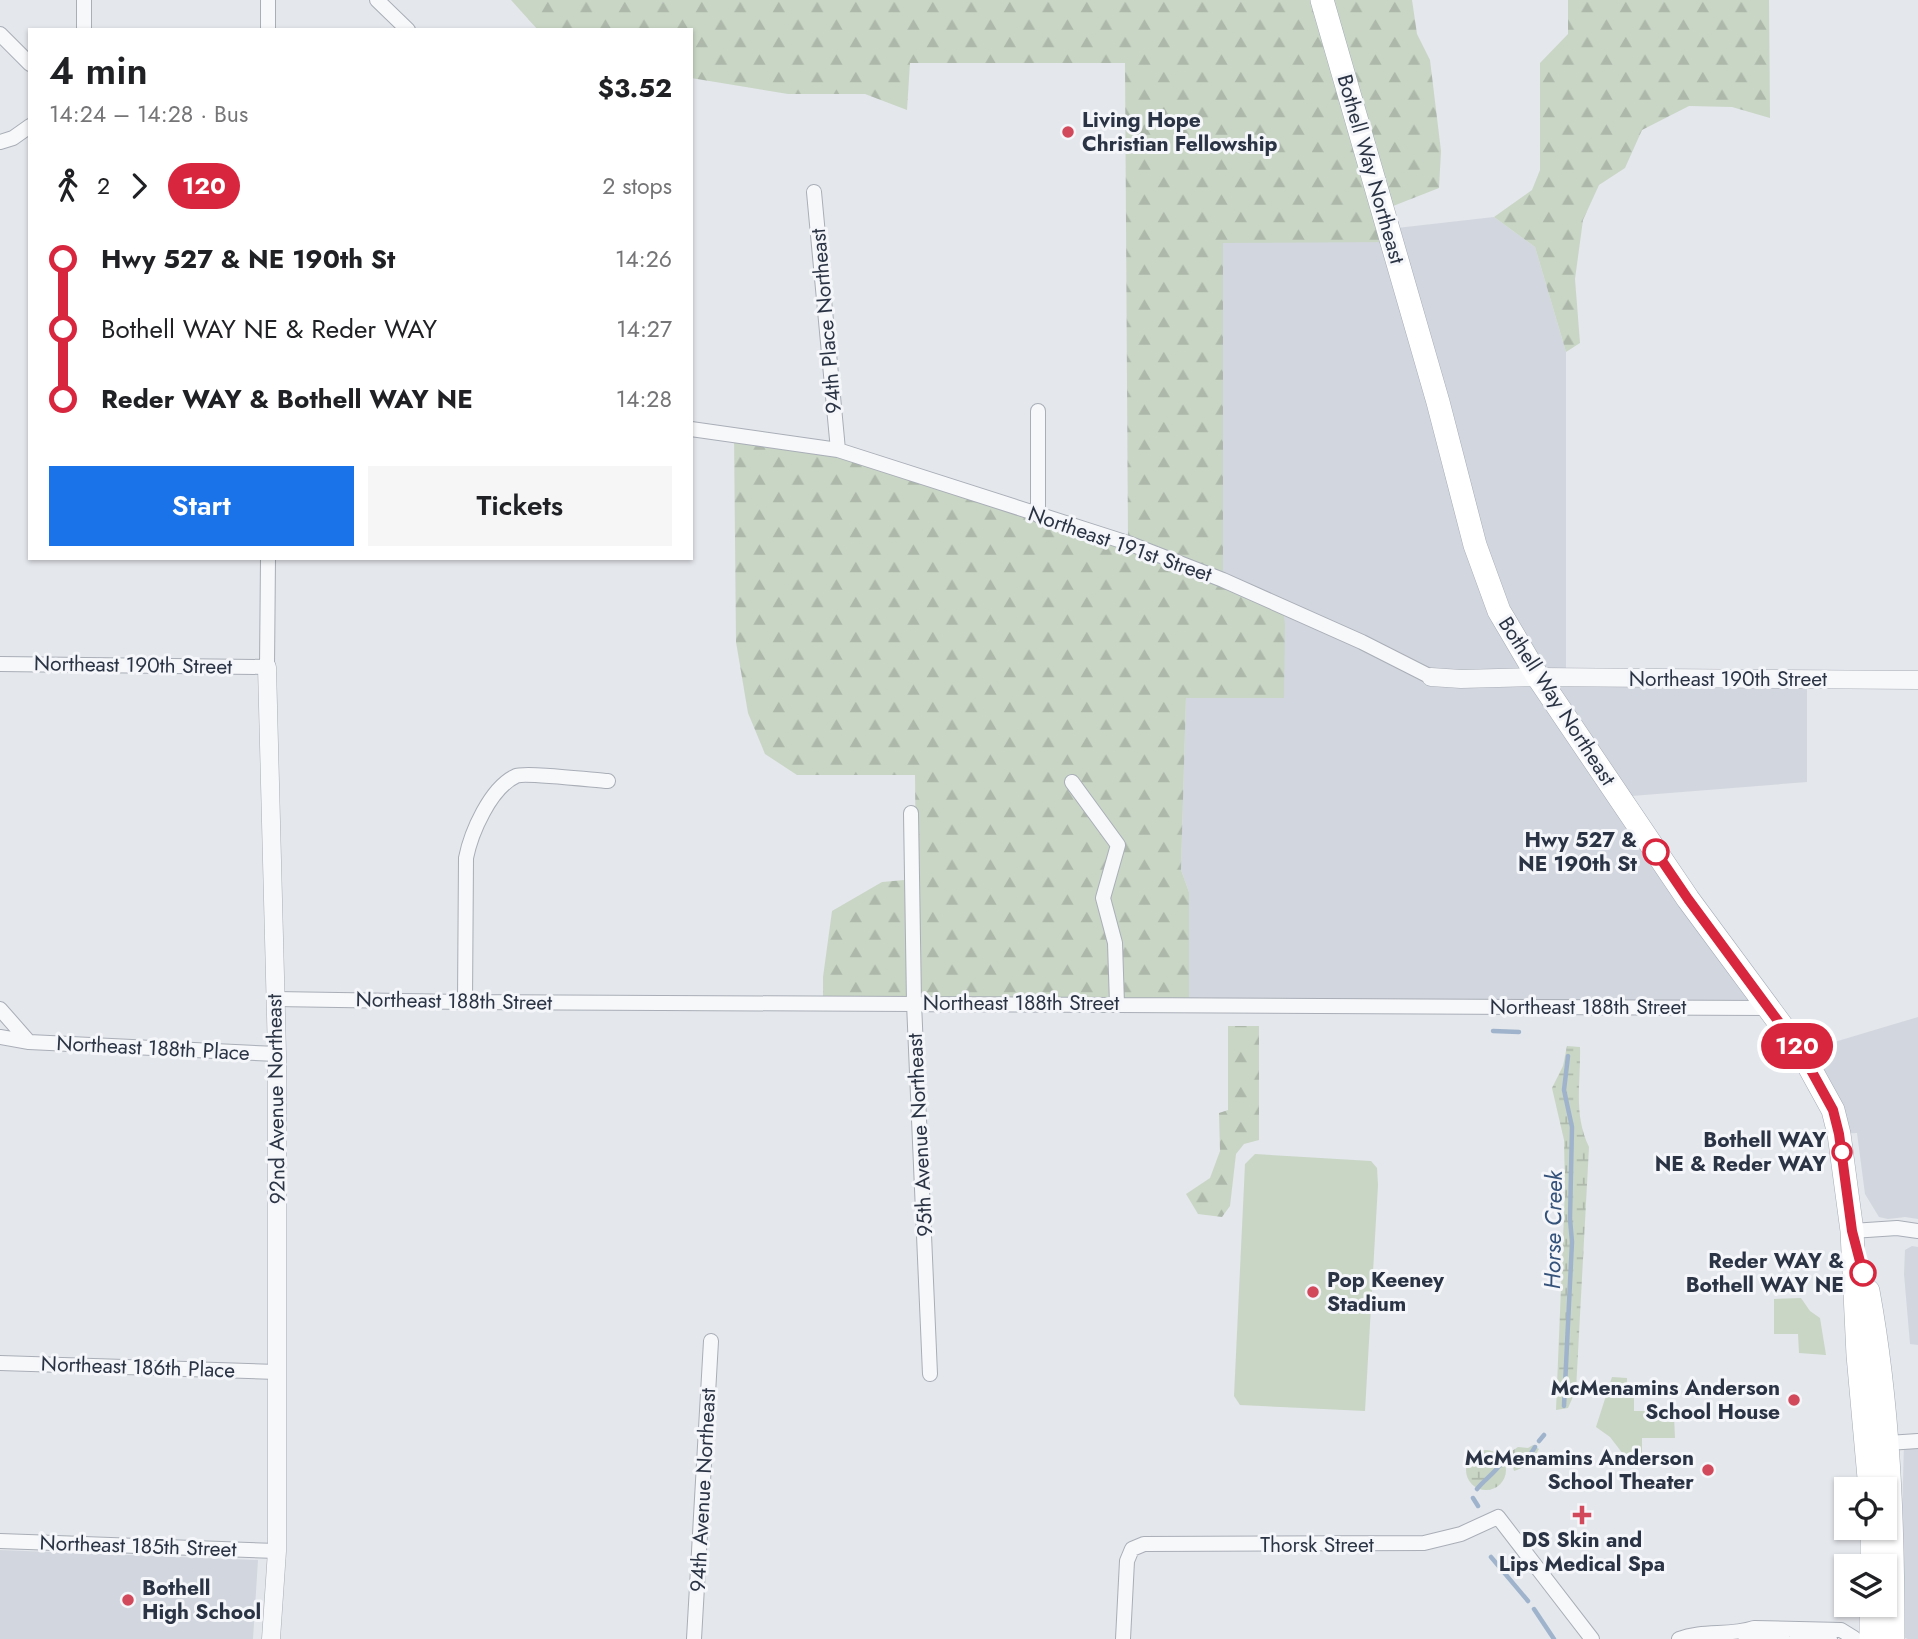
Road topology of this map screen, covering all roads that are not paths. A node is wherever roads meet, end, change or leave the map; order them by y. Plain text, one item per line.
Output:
1 (84, 0) edge
2 (268, 0) edge
3 (377, 0) edge
4 (1322, 0) edge
5 (84, 28) edge
6 (268, 28) edge
7 (406, 28) edge
8 (0, 34) edge
9 (28, 62) edge
10 (28, 127) edge
11 (0, 142) edge
12 (814, 192) dead end
13 (1038, 411) dead end
14 (693, 429) edge
15 (838, 450) junction
16 (1038, 515) junction
17 (268, 560) edge
18 (0, 664) edge
19 (267, 667) junction
20 (1430, 677) joint
21 (1538, 677) junction
22 (1918, 680) edge
23 (608, 781) dead end
24 (1072, 782) dead end
25 (911, 813) dead end
26 (275, 999) junction
27 (465, 1002) junction
28 (914, 1003) junction
29 (1116, 1004) junction
30 (1768, 1008) junction
31 (0, 1009) edge
32 (0, 1037) edge
33 (29, 1042) junction
34 (277, 1054) junction
35 (1852, 1231) junction
36 (1918, 1231) edge
37 (711, 1341) dead end
38 (0, 1363) edge
39 (277, 1372) junction
40 (930, 1374) dead end
41 (1918, 1441) edge
42 (1888, 1443) junction
43 (1869, 1477) edge
44 (0, 1541) edge
45 (277, 1551) junction
46 (1865, 1617) edge
47 (1741, 1632) junction
48 (271, 1639) edge
49 (694, 1639) edge
50 (1123, 1639) edge
51 (1592, 1639) edge
52 (1679, 1639) edge
53 (1783, 1639) edge
54 (1797, 1639) edge
55 (1855, 1639) edge
56 (1893, 1639) edge
57 (1899, 1639) edge

1 - 5 street
2 - 6 street
3 - 7 street
4 - 21 main road, Bothell Way Northeast
8 - 9 street
10 - 11 street
12 - 15 street, 94th Place Northeast
13 - 16 street
14 - 15 street, Northeast 191st Street
15 - 16 street, Northeast 191st Street
16 - 20 street, Northeast 191st Street
17 - 19 street, 92nd Avenue Northeast
18 - 19 street, Northeast 190th Street
19 - 26 street, 92nd Avenue Northeast
20 - 21 street, Northeast 191st Street
21 - 22 street, Northeast 190th Street
21 - 30 main road, Bothell Way Northeast
23 - 27 street
24 - 29 street
25 - 28 street, 95th Avenue Northeast
26 - 27 street, Northeast 188th Street
26 - 34 street, 92nd Avenue Northeast
27 - 28 street, Northeast 188th Street
28 - 29 street, Northeast 188th Street
28 - 40 street, 95th Avenue Northeast
29 - 30 street, Northeast 188th Street
30 - 35 main road, Bothell Way Northeast
31 - 33 street, Northeast 188th Place
32 - 33 street, Northeast 188th Place
33 - 34 street, Northeast 188th Place
34 - 39 street, 92nd Avenue Northeast
35 - 36 street
35 - 42 main road, Bothell Way Northeast
35 - 43 main road, Bothell Way Northeast
37 - 49 street, 94th Avenue Northeast
38 - 39 street, Northeast 186th Place
39 - 45 street, 92nd Avenue Northeast
41 - 42 street
42 - 56 main road, Bothell Way Northeast
44 - 45 street, Northeast 185th Street
45 - 48 street, 92nd Avenue Northeast
46 - 55 main road
47 - 52 street
47 - 53 street
47 - 55 street
50 - 51 street, Thorsk Street
54 - 55 street
55 - 56 street
56 - 57 street

